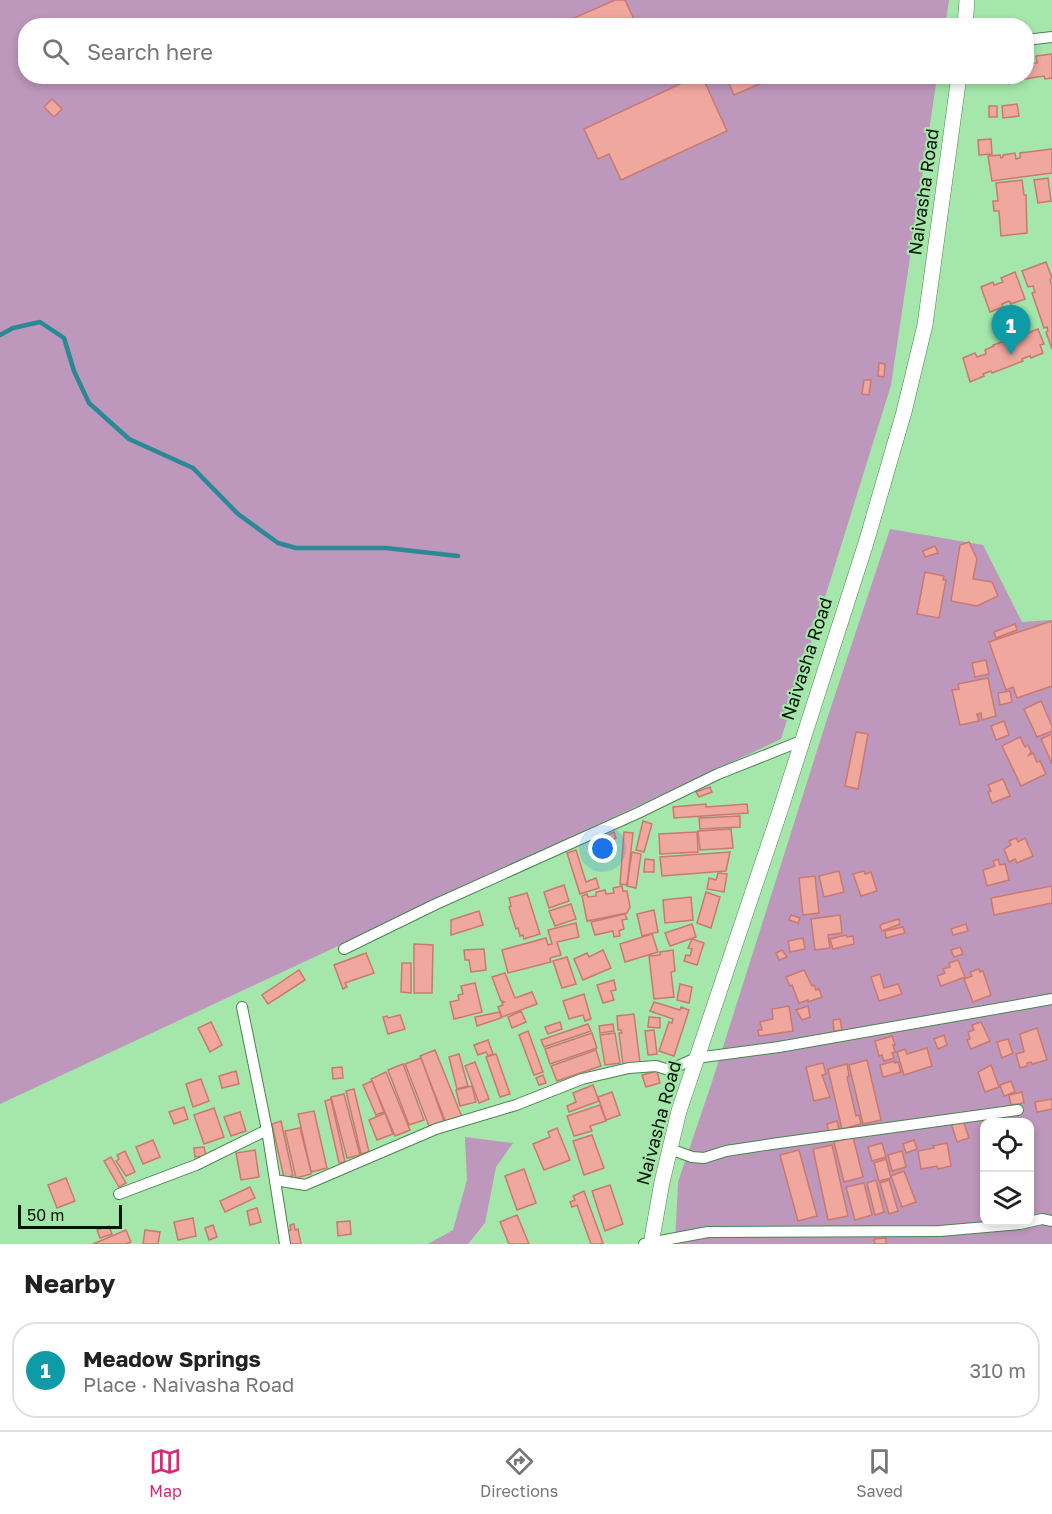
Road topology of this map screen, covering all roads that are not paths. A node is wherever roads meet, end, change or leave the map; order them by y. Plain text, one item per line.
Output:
1 (967, 0) edge
2 (966, 18) edge
3 (1052, 37) edge
4 (1034, 39) edge
5 (958, 84) edge
6 (801, 741) junction
7 (344, 949) dead end
8 (1052, 999) edge
9 (242, 1007) dead end
10 (696, 1058) junction
11 (1018, 1110) dead end
12 (267, 1130) junction
13 (670, 1149) junction
14 (275, 1180) junction
15 (119, 1194) dead end
16 (1052, 1221) edge
17 (648, 1243) edge
18 (285, 1244) edge

1 - 2 main road
3 - 4 street
5 - 6 main road, Naivasha Road
6 - 7 street
6 - 10 main road, Naivasha Road
8 - 10 street
9 - 12 street
10 - 13 main road, Naivasha Road
10 - 14 street
11 - 13 street
12 - 14 street
12 - 15 street
13 - 17 main road, Naivasha Road
14 - 18 street
16 - 17 street

